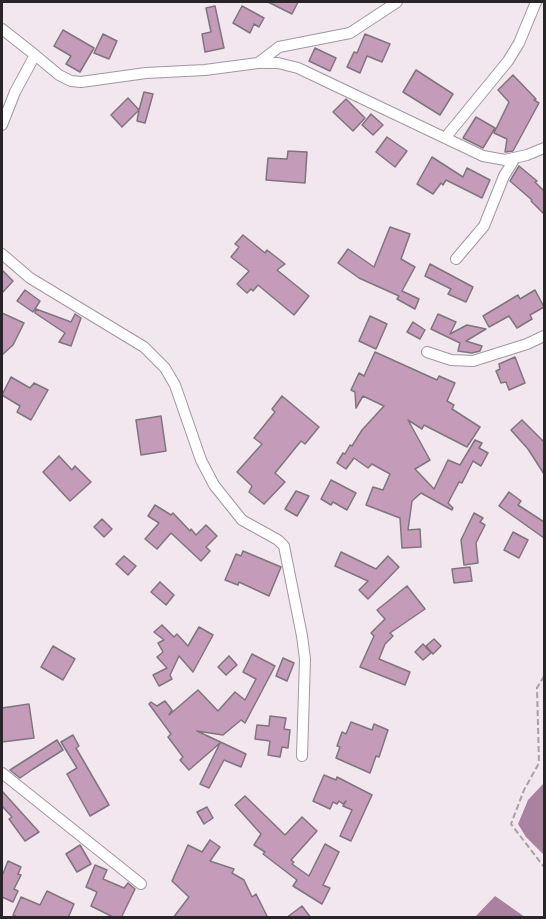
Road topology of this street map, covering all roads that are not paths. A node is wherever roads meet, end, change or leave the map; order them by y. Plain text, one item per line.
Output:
1 (397, 2) edge
2 (536, 2) edge
3 (2, 30) edge
4 (35, 55) junction
5 (258, 63) junction
6 (2, 125) edge
7 (445, 138) junction
8 (544, 148) edge
9 (515, 158) junction
10 (2, 254) edge
11 (456, 259) dead end
12 (544, 336) edge
13 (427, 352) dead end
14 (302, 756) dead end
15 (2, 773) edge
16 (141, 884) dead end

1 - 5 street
2 - 7 street
3 - 4 street
4 - 5 street
4 - 6 street
5 - 7 street
7 - 9 street
8 - 9 street
9 - 11 street
10 - 14 street
12 - 13 street
15 - 16 street

